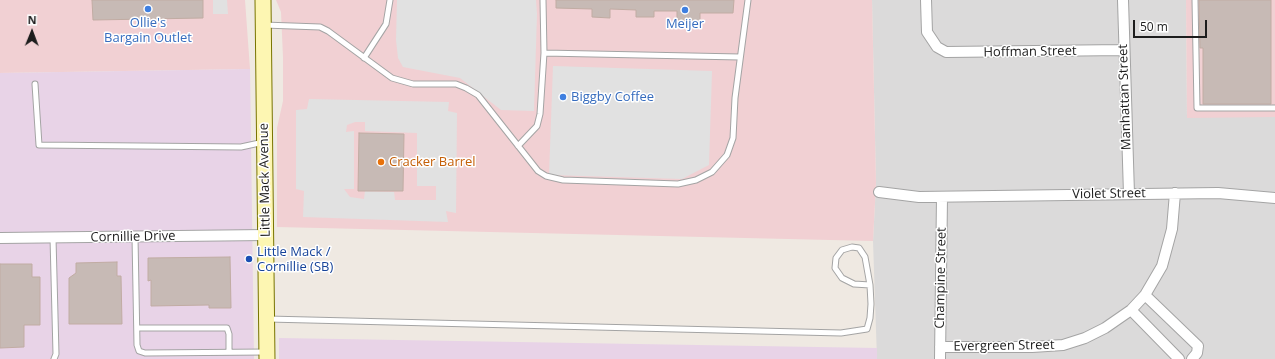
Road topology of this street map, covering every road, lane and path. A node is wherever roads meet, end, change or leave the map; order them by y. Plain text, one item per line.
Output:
1 (263, 0) edge
2 (390, 0) edge
3 (543, 0) edge
4 (748, 0) edge
5 (926, 0) edge
6 (1122, 0) edge
7 (1195, 0) edge
8 (263, 25) junction
9 (1124, 50) junction
10 (544, 53) junction
11 (364, 58) junction
12 (740, 58) junction
13 (35, 84) dead end
14 (1275, 108) edge
15 (265, 142) junction
16 (518, 146) junction
17 (879, 192) dead end
18 (1175, 193) junction
19 (1129, 194) junction
20 (942, 196) junction
21 (1275, 198) edge
22 (266, 234) junction
23 (135, 236) junction
24 (0, 238) edge
25 (53, 238) junction
26 (870, 285) junction
27 (1145, 295) junction
28 (1131, 310) junction
29 (267, 319) junction
30 (137, 328) junction
31 (940, 347) junction
32 (229, 352) junction
33 (267, 355) edge
34 (54, 359) edge
35 (940, 359) edge
36 (1180, 359) edge
37 (1192, 359) edge

1 - 8 main road, Little Mack Avenue
2 - 11 lane
3 - 10 lane
4 - 12 lane
5 - 9 street, Hoffman Street
6 - 9 street, Manhattan Street
7 - 14 lane
8 - 11 lane
8 - 15 main road, Little Mack Avenue
9 - 19 street, Manhattan Street
10 - 12 lane
10 - 16 lane
11 - 16 lane
12 - 16 lane
13 - 15 lane
15 - 22 main road, Little Mack Avenue
17 - 20 street, Violet Street
18 - 19 street, Violet Street
18 - 21 street, Violet Street
18 - 27 street, Evergreen Street
19 - 20 street, Violet Street
20 - 31 street, Champine Street
22 - 23 street, Cornillie Drive
22 - 29 main road, Little Mack Avenue
23 - 25 street, Cornillie Drive
23 - 30 lane
24 - 25 street, Cornillie Drive
25 - 34 lane
26 - 26 lane
26 - 29 lane
27 - 28 street, Evergreen Street
27 - 37 street
28 - 31 street, Evergreen Street
28 - 36 street
29 - 33 main road, Little Mack Avenue
30 - 32 lane
30 - 32 lane
31 - 35 street, Champine Street
32 - 33 lane

